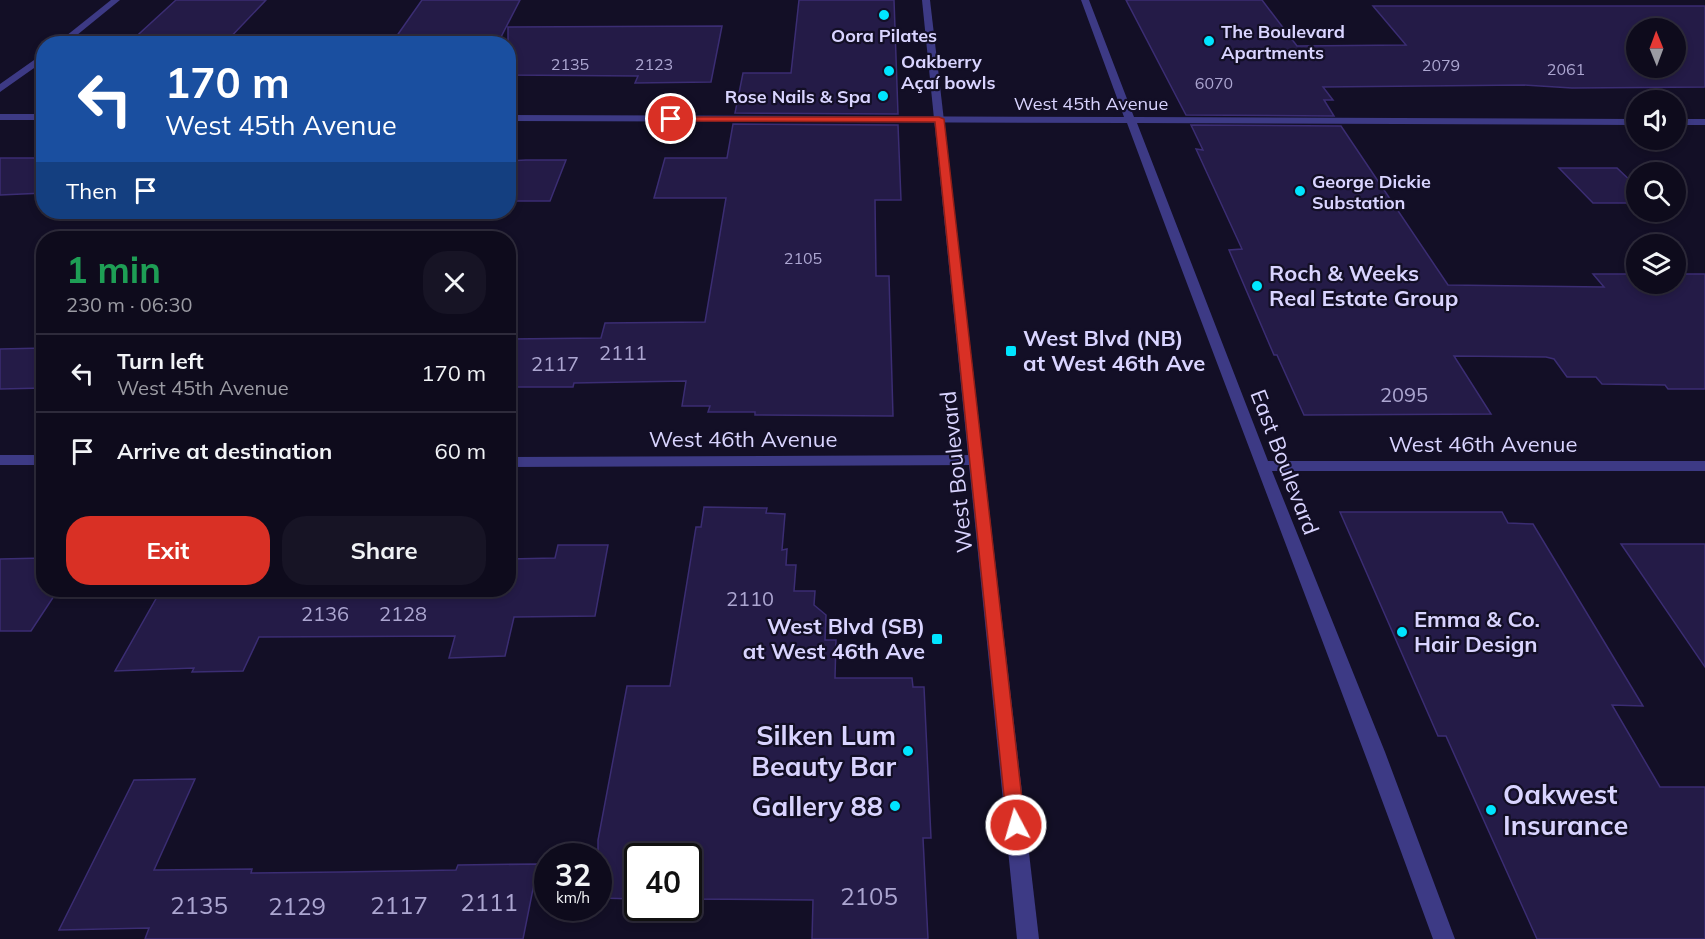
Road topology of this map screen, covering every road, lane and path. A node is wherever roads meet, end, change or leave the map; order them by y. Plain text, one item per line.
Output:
1 (116, 0) edge
2 (926, 0) edge
3 (1085, 0) edge
4 (70, 36) edge
5 (36, 62) edge
6 (0, 89) edge
7 (0, 117) edge
8 (36, 117) edge
9 (516, 118) edge
10 (939, 119) junction
11 (1130, 120) junction
12 (1626, 122) edge
13 (1686, 122) edge
14 (1705, 122) edge
15 (0, 460) edge
16 (36, 460) edge
17 (977, 460) junction
18 (516, 462) edge
19 (1262, 466) junction
20 (1705, 466) edge
21 (1028, 939) edge
22 (1444, 939) edge

1 - 4 street
2 - 10 street, West Boulevard
3 - 11 street, East Boulevard
5 - 6 street
7 - 8 street
9 - 10 street, West 45th Avenue
10 - 11 street, West 45th Avenue
10 - 17 street, West Boulevard
11 - 12 street, West 45th Avenue
11 - 19 street, East Boulevard
13 - 14 street
15 - 16 street
17 - 18 street, West 46th Avenue
17 - 21 street, West Boulevard
19 - 20 street, West 46th Avenue
19 - 22 street, East Boulevard

